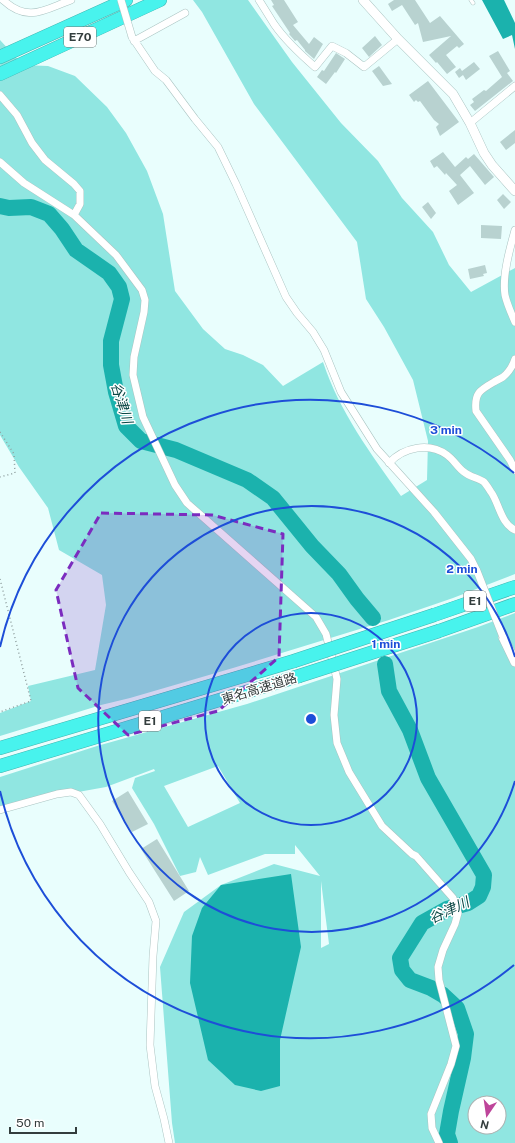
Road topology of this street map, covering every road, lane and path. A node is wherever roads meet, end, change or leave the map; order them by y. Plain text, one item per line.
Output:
1 (3, 0) edge
2 (71, 0) edge
3 (121, 0) edge
4 (126, 0) edge
5 (160, 0) edge
6 (259, 0) edge
7 (363, 0) edge
8 (185, 13) dead end
9 (133, 39) junction
10 (398, 39) junction
11 (0, 57) edge
12 (0, 74) edge
13 (515, 86) edge
14 (0, 95) edge
15 (470, 123) junction
16 (0, 162) edge
17 (515, 191) edge
18 (74, 215) junction
19 (515, 230) edge
20 (515, 322) edge
21 (515, 359) edge
22 (0, 432) edge
23 (389, 463) junction
24 (515, 470) edge
25 (0, 477) edge
26 (515, 530) edge
27 (0, 579) edge
28 (515, 587) edge
29 (515, 604) edge
30 (503, 637) joint
31 (515, 662) edge
32 (0, 712) edge
33 (0, 748) edge
34 (0, 766) edge
35 (0, 810) edge
36 (169, 1143) edge
37 (439, 1143) edge

1 - 2 street
3 - 9 street, bridge
4 - 11 highway, E70
5 - 12 highway, E70
6 - 10 street
7 - 10 street
8 - 9 street
9 - 23 street
10 - 15 street
13 - 15 street
14 - 18 street
15 - 17 street
16 - 18 street
18 - 37 street
19 - 20 street
21 - 24 street
22 - 25 path
23 - 26 street
23 - 30 street, bridge
27 - 32 path
28 - 33 highway, 東名高速道路 / E1, bridge
29 - 34 highway, 東名高速道路 / E1, bridge
30 - 31 street
35 - 36 street

